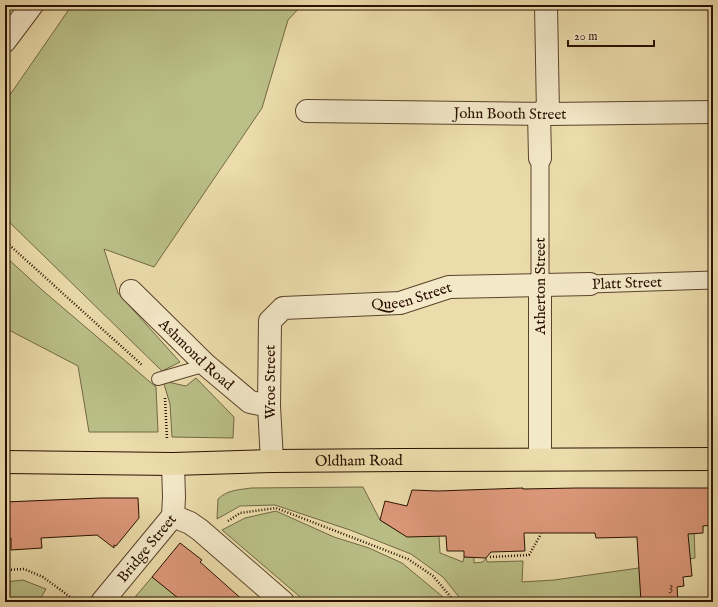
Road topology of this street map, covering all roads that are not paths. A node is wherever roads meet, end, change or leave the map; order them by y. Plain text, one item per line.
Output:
1 (32, 5) edge
2 (546, 5) edge
3 (5, 41) edge
4 (307, 111) dead end
5 (713, 112) edge
6 (544, 113) junction
7 (540, 158) joint
8 (713, 280) edge
9 (590, 284) joint
10 (540, 285) junction
11 (131, 291) dead end
12 (283, 308) joint
13 (206, 365) junction
14 (158, 379) road end
15 (269, 406) junction
16 (713, 459) edge
17 (540, 460) junction
18 (5, 462) edge
19 (272, 462) junction
20 (173, 464) junction
21 (173, 516) junction
22 (105, 601) edge
23 (284, 602) edge

1 - 3 street
2 - 6 street, Atherton Street
4 - 6 street, John Booth Street
5 - 6 street, John Booth Street
6 - 7 street, Atherton Street
7 - 10 street, Atherton Street
8 - 9 street, Platt Street
9 - 10 street, Platt Street
10 - 12 street, Queen Street
10 - 17 street, Atherton Street
11 - 13 street, Ashmond Road
12 - 15 street, Wroe Street
13 - 14 lane
13 - 15 street, Ashmond Road
15 - 19 street, Wroe Street
16 - 17 main road, Oldham Road
17 - 19 main road, Oldham Road
18 - 20 main road, Oldham Road
19 - 20 main road, Oldham Road
20 - 21 street, Bridge Street
21 - 22 street, Bridge Street
21 - 23 street

